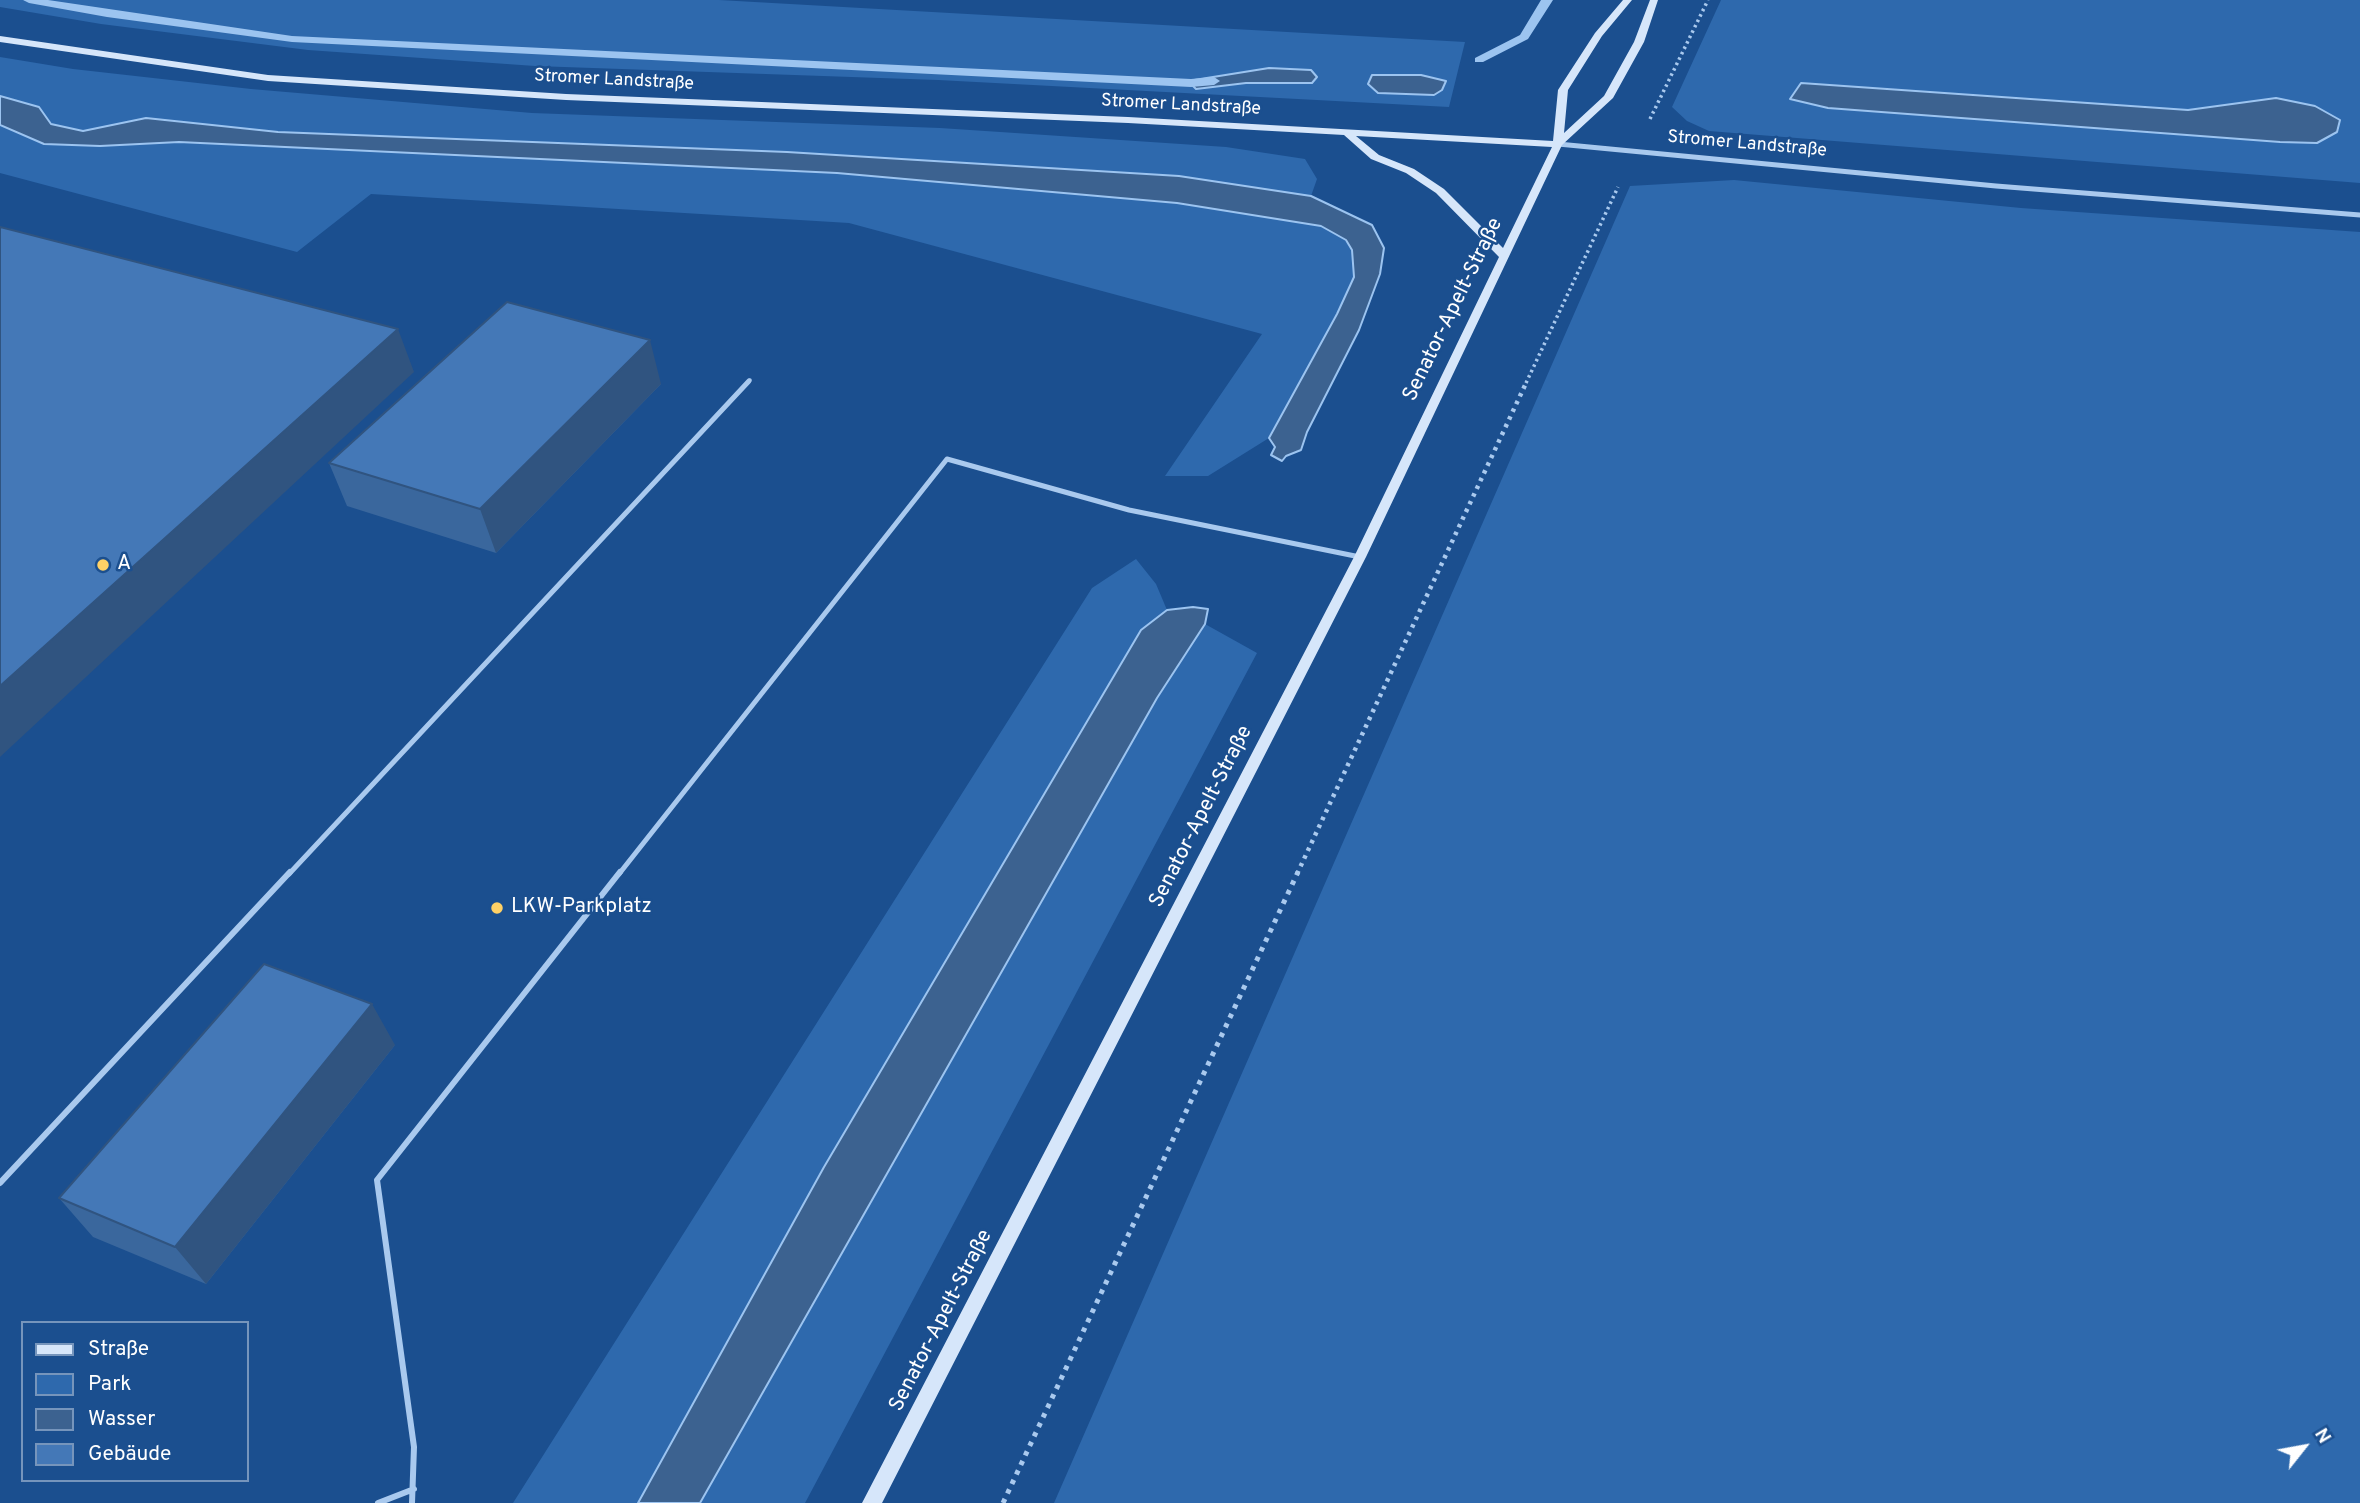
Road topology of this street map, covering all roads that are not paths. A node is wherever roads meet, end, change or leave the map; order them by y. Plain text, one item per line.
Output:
1 (1628, 0) edge
2 (1654, 0) edge
3 (0, 39) edge
4 (1346, 132) junction
5 (1558, 144) junction
6 (2360, 215) edge
7 (1503, 255) junction
8 (750, 380) dead end
9 (1360, 557) junction
10 (0, 1184) edge
11 (414, 1489) junction
12 (377, 1503) edge
13 (412, 1503) edge
14 (872, 1503) edge

1 - 5 street, Senator-Apelt-Straße
2 - 5 street, Senator-Apelt-Straße
3 - 4 street, Stromer Landstraße
4 - 5 street, Stromer Landstraße
4 - 7 street
5 - 6 street, Stromer Landstraße
5 - 7 street, Senator-Apelt-Straße
7 - 9 street, Senator-Apelt-Straße
8 - 10 lane
9 - 11 lane
9 - 14 street, Senator-Apelt-Straße
11 - 12 lane
11 - 13 lane

